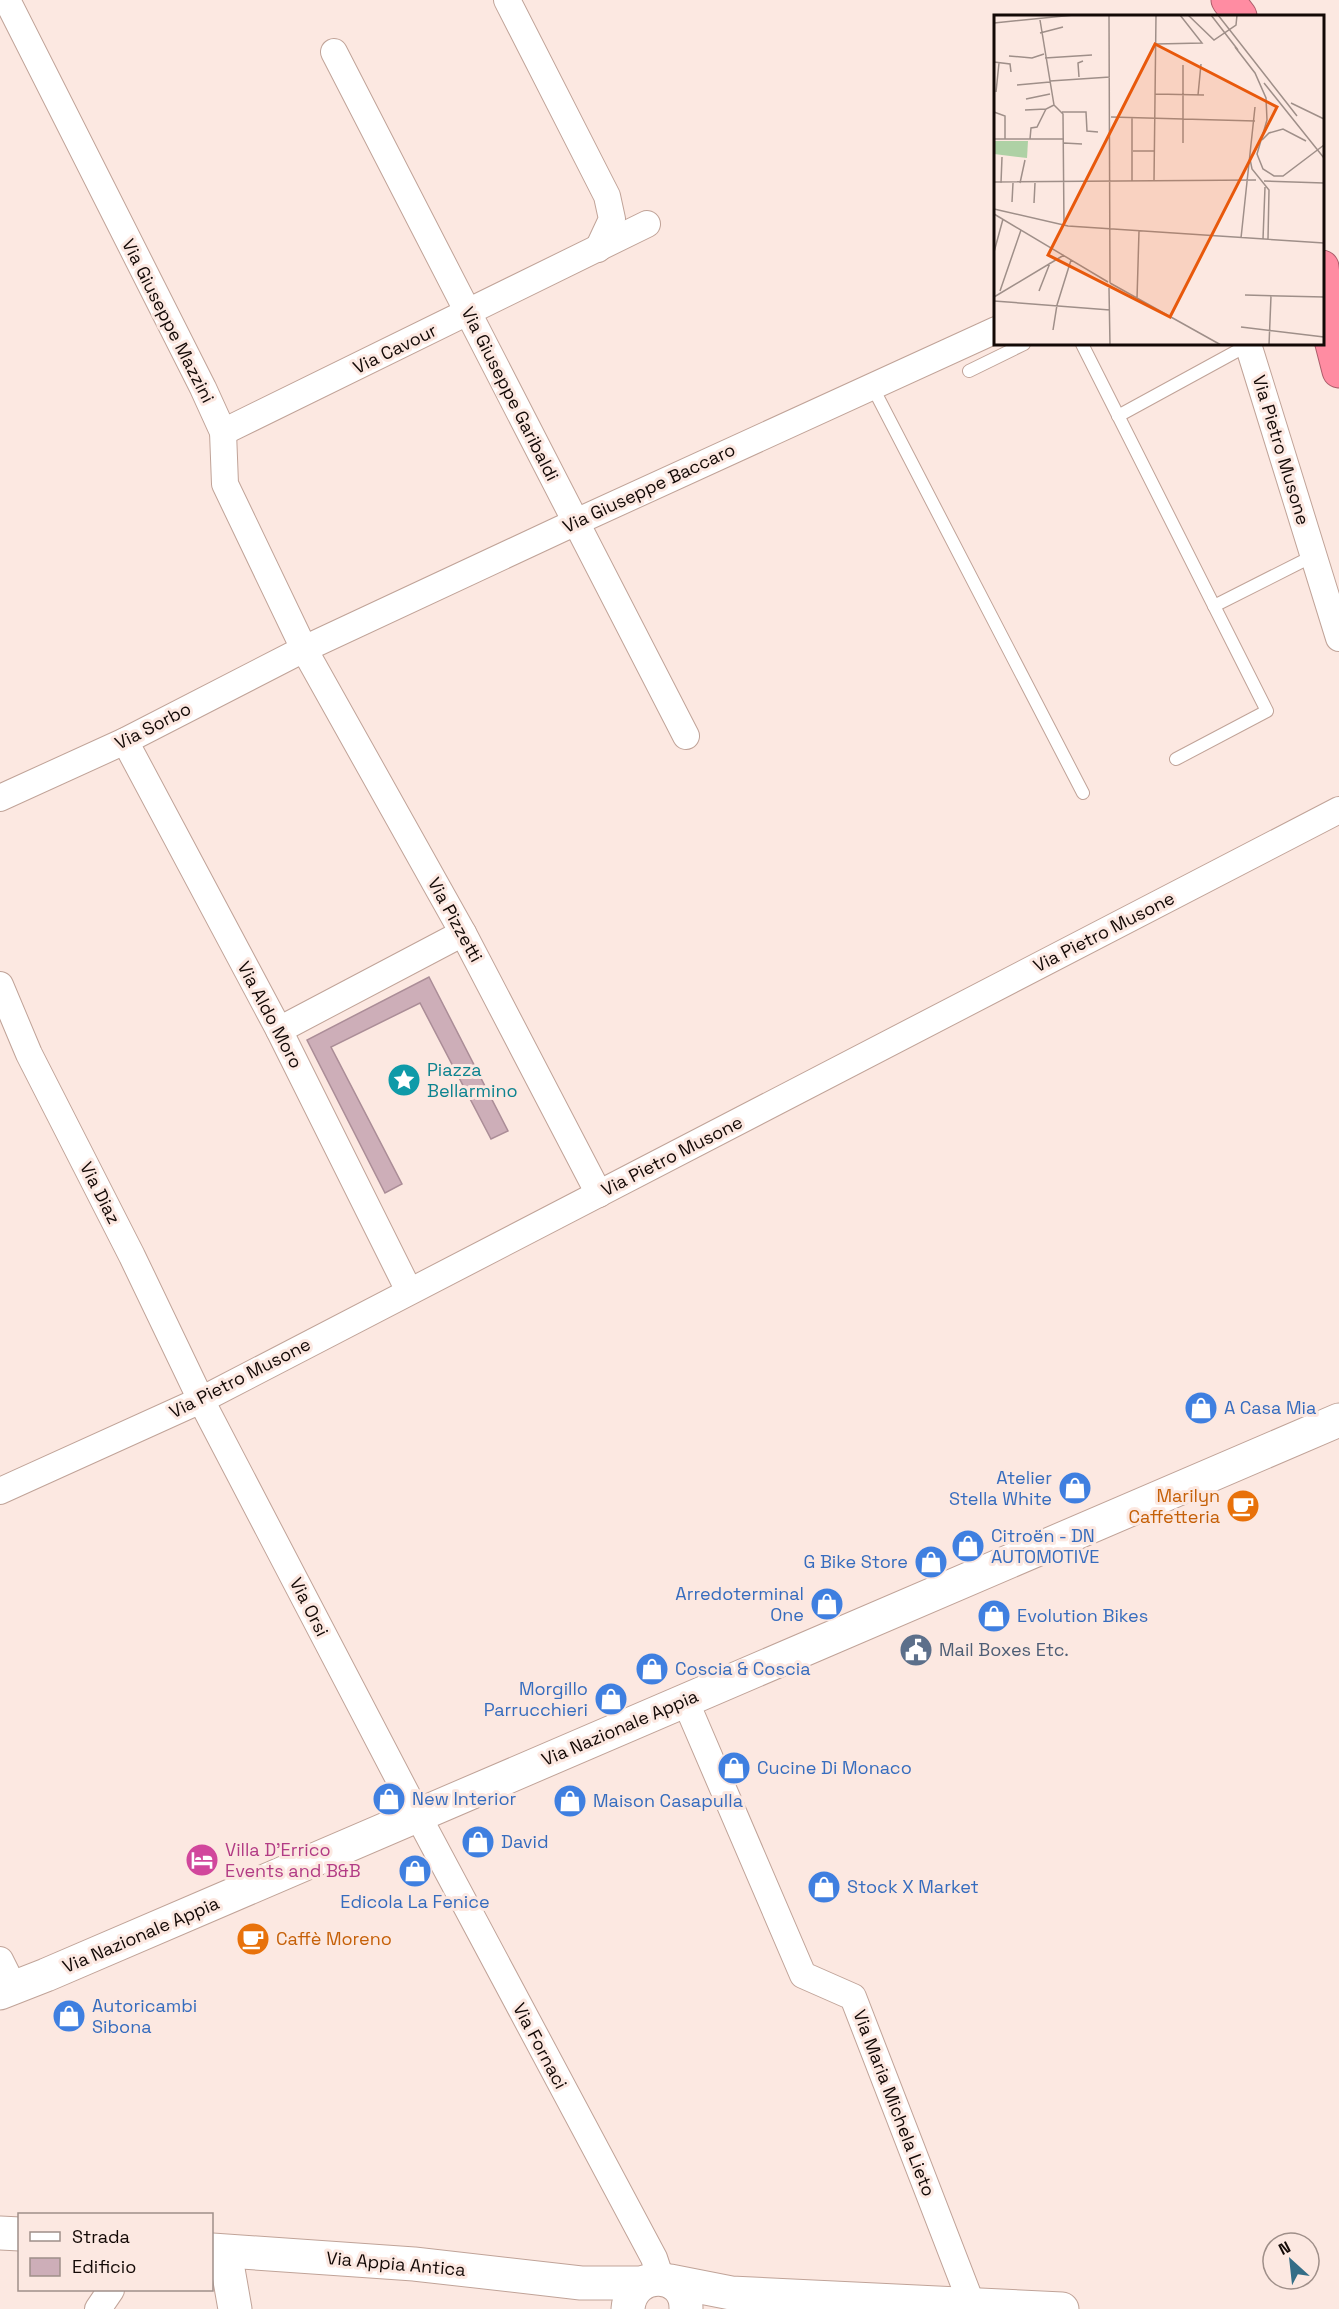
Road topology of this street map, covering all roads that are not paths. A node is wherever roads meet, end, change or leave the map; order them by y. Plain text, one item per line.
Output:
1 (7, 0) edge
2 (507, 0) edge
3 (1228, 0) edge
4 (1239, 15) edge
5 (334, 52) dead end
6 (647, 224) dead end
7 (598, 249) junction
8 (1324, 276) edge
9 (468, 313) junction
10 (994, 331) edge
11 (1022, 345) edge
12 (1082, 345) edge
13 (1246, 345) edge
14 (1248, 345) edge
15 (969, 371) dead end
16 (1339, 371) edge
17 (872, 386) junction
18 (1118, 416) junction
19 (223, 432) junction
20 (576, 522) junction
21 (1313, 555) junction
22 (1339, 584) edge
23 (1214, 606) junction
24 (1339, 638) edge
25 (304, 649) junction
26 (686, 736) dead end
27 (125, 741) junction
28 (1176, 759) dead end
29 (1083, 793) dead end
30 (0, 798) edge
31 (1339, 810) edge
32 (463, 933) junction
33 (0, 985) edge
34 (279, 1030) junction
35 (599, 1194) junction
36 (410, 1291) junction
37 (201, 1400) junction
38 (1339, 1420) edge
39 (0, 1491) edge
40 (685, 1700) junction
41 (417, 1814) junction
42 (5, 1980) edge
43 (0, 2233) edge
44 (18, 2234) edge
45 (218, 2251) edge
46 (110, 2291) edge
47 (657, 2296) edge
48 (972, 2306) junction
49 (98, 2309) edge
50 (235, 2309) edge
51 (1062, 2309) edge

1 - 19 street, Via Giuseppe Mazzini
2 - 7 street
3 - 4 highway
5 - 9 street, Via Giuseppe Garibaldi
6 - 7 street, Via Cavour
7 - 9 street, Via Cavour
8 - 16 highway
9 - 19 street, Via Cavour
9 - 20 street, Via Giuseppe Garibaldi
10 - 17 street, Via Giuseppe Baccaro
11 - 15 lane
12 - 18 lane
13 - 18 lane
14 - 21 street, Via Pietro Musone
17 - 20 street, Via Giuseppe Baccaro
17 - 29 lane
18 - 23 lane
19 - 25 street, Via Giuseppe Mazzini
20 - 25 street, Via Giuseppe Baccaro
20 - 26 street, Via Giuseppe Garibaldi
21 - 22 street, Via Pietro Musone
21 - 23 lane
21 - 24 street, Via Pietro Musone
23 - 28 lane
25 - 27 street, Via Sorbo
25 - 32 street, Via Pizzetti
27 - 30 street, Via Sorbo
27 - 34 street, Via Aldo Moro
31 - 35 street, Via Pietro Musone
32 - 34 street
32 - 35 street, Via Pizzetti
33 - 37 street, Via Diaz
34 - 36 street, Via Aldo Moro
35 - 36 street, Via Pietro Musone
36 - 37 street, Via Pietro Musone
37 - 39 street, Via Pietro Musone
37 - 41 street, Via Orsi
38 - 40 main road, Via Nazionale Appia
40 - 41 main road, Via Nazionale Appia
40 - 48 street, Via Maria Michela Lieto
41 - 42 main road, Via Nazionale Appia
41 - 47 street, Via Fornaci
43 - 44 main road
45 - 47 main road, Via Appia Antica
45 - 50 main road
46 - 49 street
47 - 48 main road, Via Appia Antica
48 - 51 main road, Via Appia Antica

